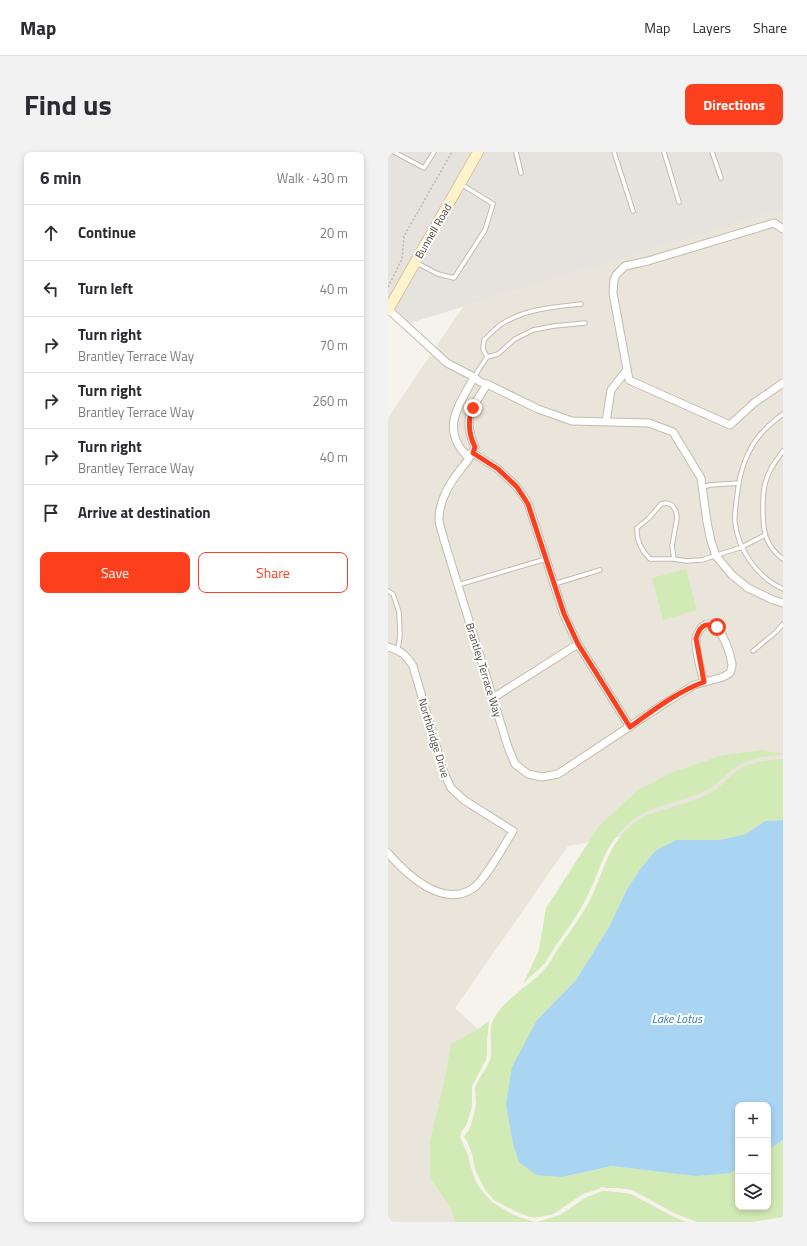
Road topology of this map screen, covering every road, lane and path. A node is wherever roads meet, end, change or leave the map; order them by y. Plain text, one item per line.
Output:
1 (394, 152) edge
2 (434, 152) edge
3 (452, 152) edge
4 (478, 152) edge
5 (516, 152) edge
6 (614, 152) edge
7 (664, 152) edge
8 (712, 152) edge
9 (521, 173) dead end
10 (721, 178) dead end
11 (460, 184) junction
12 (679, 202) dead end
13 (633, 210) dead end
14 (783, 229) edge
15 (415, 262) junction
16 (388, 287) edge
17 (581, 304) dead end
18 (388, 309) edge
19 (585, 324) dead end
20 (487, 357) junction
21 (627, 370) junction
22 (474, 377) junction
23 (783, 383) edge
24 (487, 384) junction
25 (783, 414) edge
26 (606, 422) junction
27 (783, 451) edge
28 (473, 453) junction
29 (739, 484) junction
30 (702, 488) junction
31 (765, 535) junction
32 (742, 547) junction
33 (716, 556) junction
34 (546, 558) junction
35 (674, 559) junction
36 (783, 559) edge
37 (600, 570) dead end
38 (554, 584) junction
39 (458, 585) junction
40 (783, 589) edge
41 (388, 592) edge
42 (783, 603) edge
43 (782, 627) edge
44 (578, 644) junction
45 (388, 647) edge
46 (398, 649) junction
47 (753, 651) dead end
48 (704, 682) junction
49 (493, 698) junction
50 (630, 727) junction
51 (388, 852) edge

1 - 2 lane
3 - 16 path
4 - 11 main road, Bunnell Road
5 - 9 lane
6 - 13 lane
7 - 12 lane
8 - 10 lane
11 - 15 main road, Bunnell Road
11 - 15 lane
14 - 21 street
15 - 18 main road, Bunnell Road
17 - 20 lane
18 - 22 street
19 - 20 lane
20 - 22 lane
21 - 23 street
21 - 26 street
22 - 24 street
22 - 28 street
24 - 26 street
24 - 28 street
25 - 29 lane
26 - 30 street
27 - 31 lane
28 - 34 street
28 - 39 street, Brantley Terrace Way
29 - 30 lane
29 - 32 lane
30 - 33 street
31 - 32 lane
31 - 36 lane
32 - 33 lane
32 - 40 lane
33 - 35 lane
33 - 42 street
34 - 38 street
34 - 39 lane
35 - 35 lane
37 - 38 lane
38 - 44 street
39 - 49 street, Brantley Terrace Way
41 - 46 lane
43 - 47 lane
44 - 49 street
44 - 50 street
45 - 46 street
46 - 51 street, Northbridge Drive
48 - 48 street, Brantley Terrace Way
48 - 50 street, Brantley Terrace Way
49 - 50 street, Brantley Terrace Way

